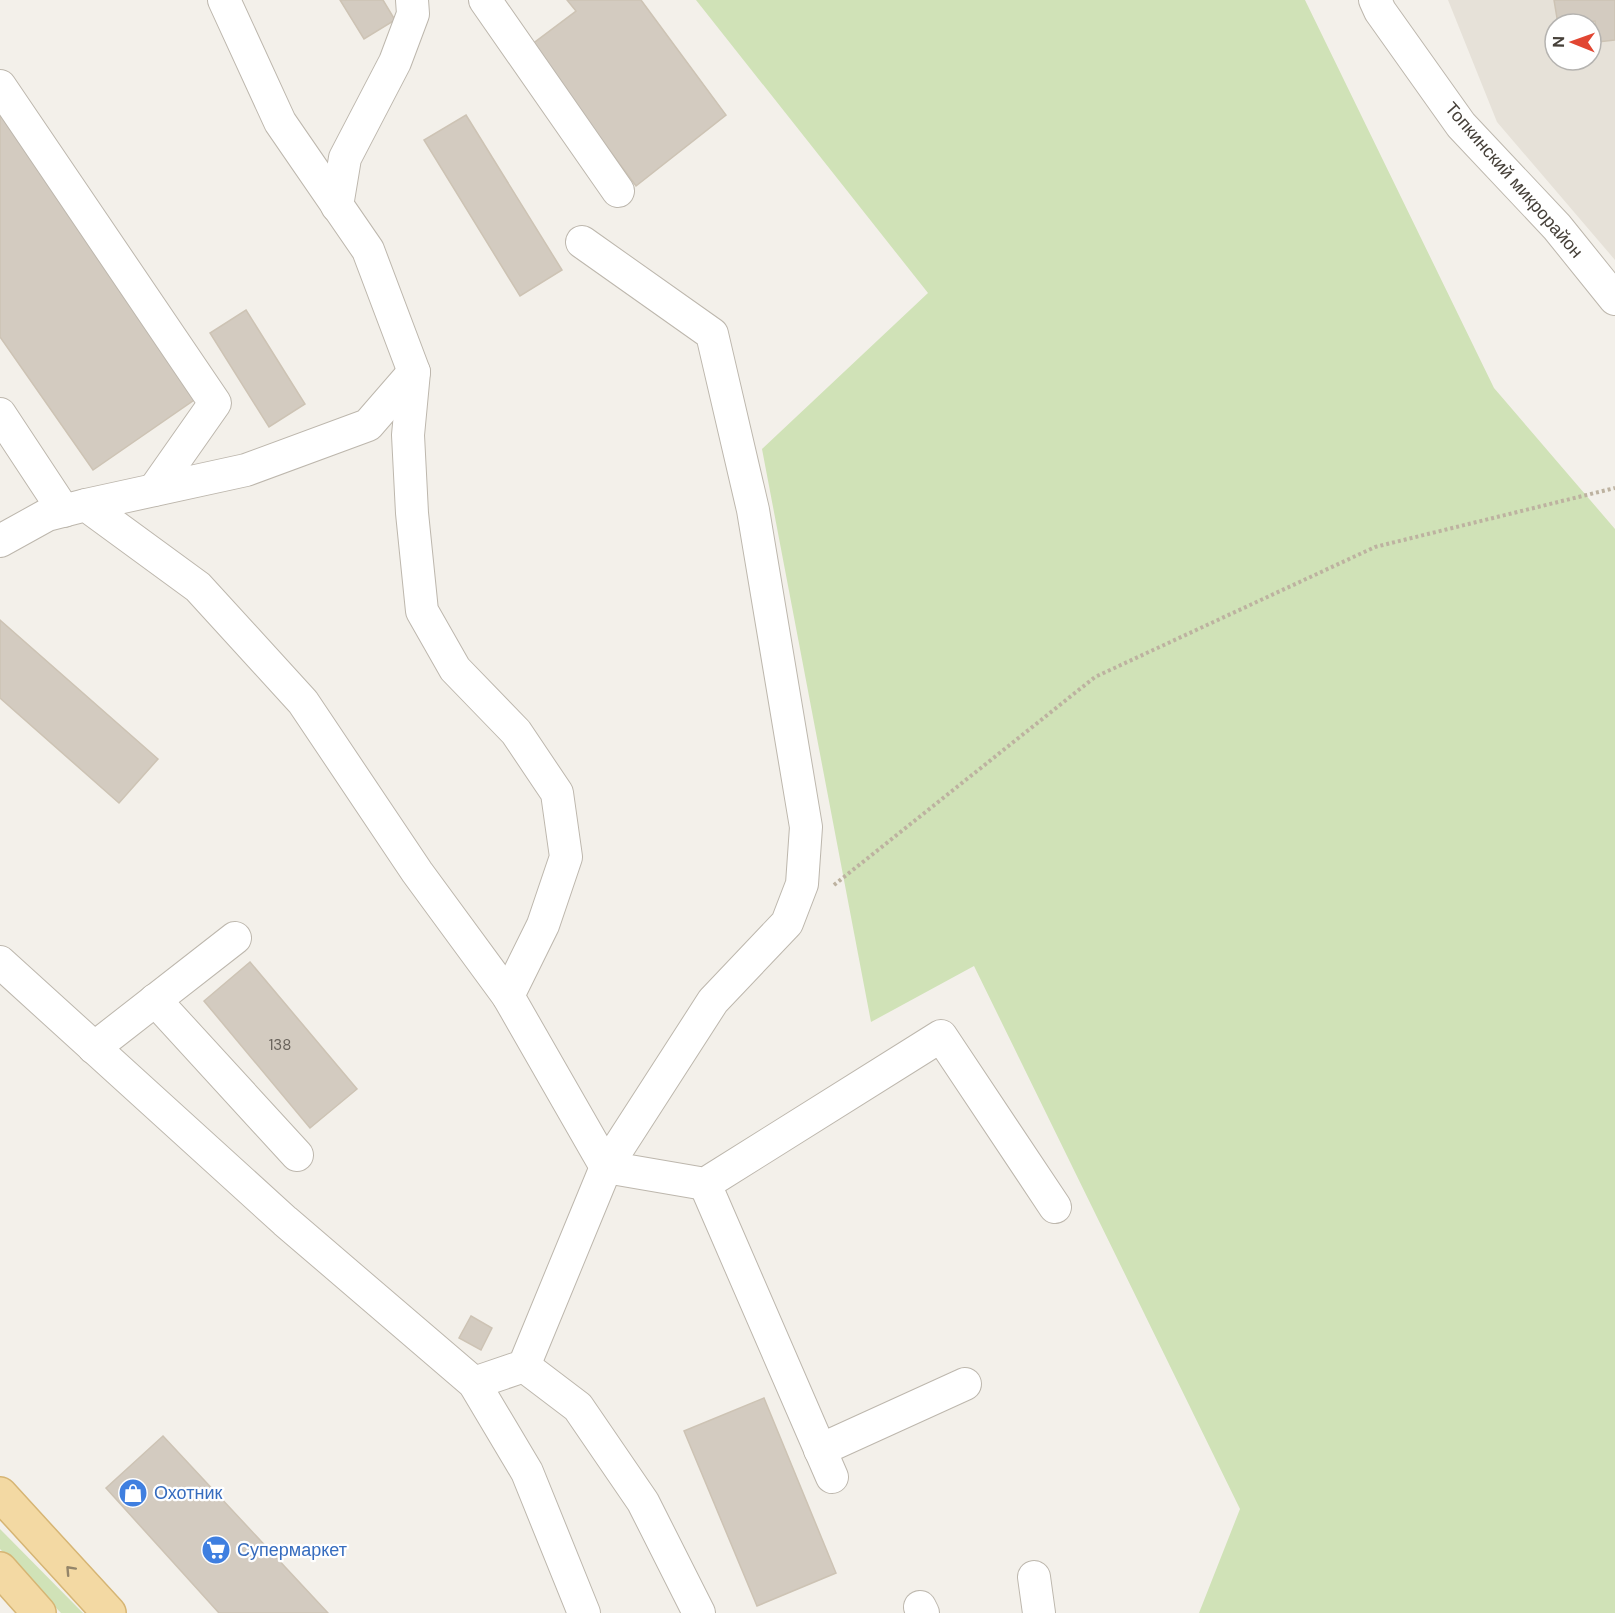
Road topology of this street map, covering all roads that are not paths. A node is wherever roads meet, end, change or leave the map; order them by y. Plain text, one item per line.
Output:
1 (224, 0) edge
2 (412, 0) edge
3 (485, 0) edge
4 (1375, 0) edge
5 (0, 86) edge
6 (618, 191) dead end
7 (337, 206) junction
8 (582, 242) dead end
9 (1615, 299) edge
10 (414, 372) junction
11 (0, 414) edge
12 (154, 490) junction
13 (75, 508) junction
14 (0, 541) edge
15 (235, 938) dead end
16 (0, 962) edge
17 (508, 996) junction
18 (155, 1000) junction
19 (94, 1048) junction
20 (297, 1155) dead end
21 (606, 1167) junction
22 (705, 1184) junction
23 (1055, 1207) dead end
24 (524, 1366) junction
25 (474, 1383) junction
26 (965, 1384) dead end
27 (0, 1494) edge
28 (0, 1569) edge
29 (1034, 1577) dead end
30 (39, 1613) edge
31 (109, 1613) edge
32 (584, 1613) edge
33 (699, 1613) edge
34 (1040, 1613) edge

1 - 7 street
2 - 7 street
3 - 6 street
4 - 9 street, Топкинский микрорайон
5 - 12 street
7 - 10 street
8 - 21 street
10 - 12 street
10 - 17 street
11 - 13 street
12 - 13 street
13 - 14 street
13 - 17 street
15 - 18 street
16 - 19 street
17 - 21 street
18 - 19 street
18 - 20 street
19 - 25 street
21 - 22 street
21 - 24 street
22 - 23 street
22 - 26 street
24 - 25 street
24 - 33 street
25 - 32 street
31 -> 27 main road
28 - 30 main road
29 - 34 street

